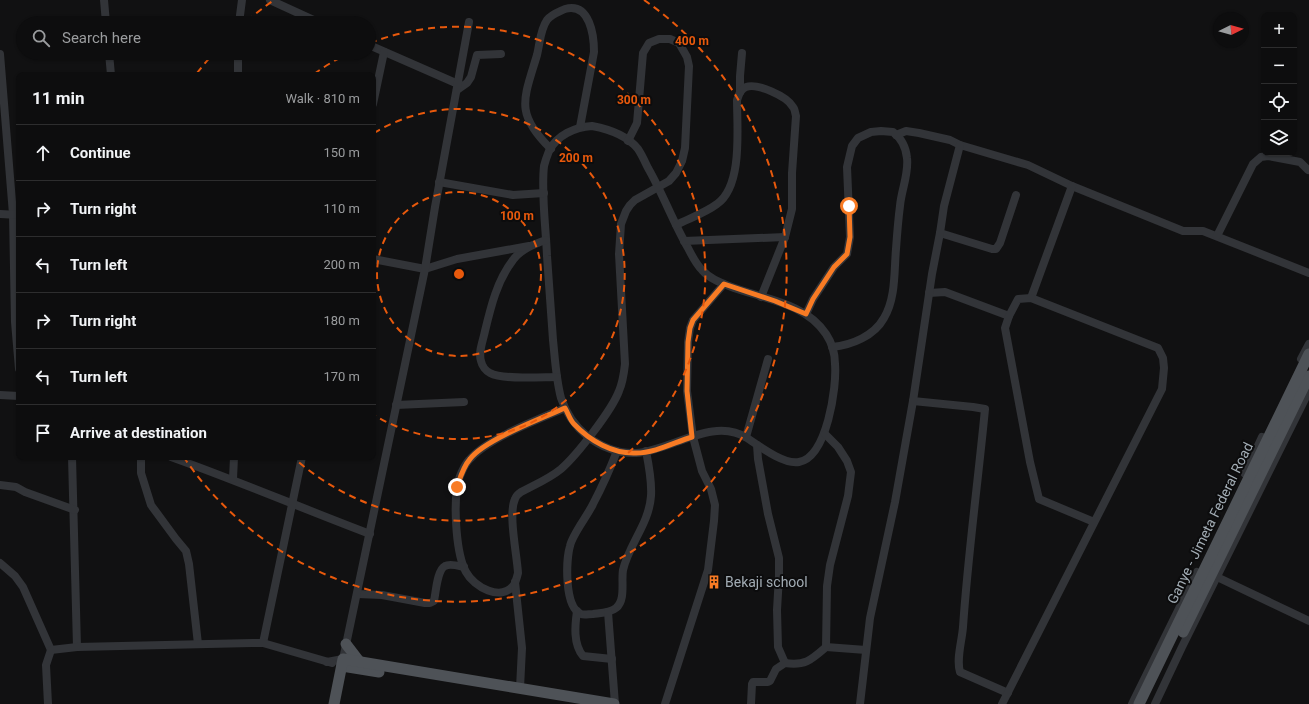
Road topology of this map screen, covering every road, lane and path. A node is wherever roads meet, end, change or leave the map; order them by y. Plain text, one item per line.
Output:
1 (104, 0) edge
2 (242, 0) edge
3 (270, 0) edge
4 (105, 16) edge
5 (240, 16) edge
6 (305, 16) edge
7 (469, 22) dead end
8 (376, 48) edge
9 (384, 52) junction
10 (742, 53) dead end
11 (0, 54) edge
12 (501, 54) dead end
13 (110, 60) edge
14 (238, 60) edge
15 (111, 72) edge
16 (238, 72) edge
17 (457, 87) junction
18 (376, 90) edge
19 (740, 92) junction
20 (580, 127) junction
21 (896, 134) junction
22 (628, 141) junction
23 (960, 145) junction
24 (550, 149) junction
25 (1308, 170) dead end
26 (439, 182) junction
27 (1072, 186) junction
28 (659, 187) junction
29 (544, 194) junction
30 (1016, 195) dead end
31 (0, 214) edge
32 (16, 215) edge
33 (676, 225) junction
34 (940, 233) junction
35 (1217, 236) junction
36 (785, 237) junction
37 (546, 240) junction
38 (684, 241) junction
39 (530, 246) junction
40 (376, 260) edge
41 (425, 269) junction
42 (1309, 273) edge
43 (724, 284) junction
44 (929, 292) junction
45 (761, 297) junction
46 (1031, 298) junction
47 (806, 314) junction
48 (1009, 316) junction
49 (16, 334) edge
50 (1309, 344) edge
51 (832, 347) junction
52 (1309, 354) edge
53 (768, 359) dead end
54 (557, 376) junction
55 (1309, 376) edge
56 (1309, 391) edge
57 (0, 395) edge
58 (16, 396) edge
59 (913, 401) junction
60 (464, 402) dead end
61 (396, 405) junction
62 (565, 408) junction
63 (825, 434) junction
64 (588, 437) junction
65 (692, 437) junction
66 (746, 437) junction
67 (757, 445) junction
68 (617, 451) junction
69 (646, 451) junction
70 (72, 460) edge
71 (141, 460) edge
72 (179, 460) edge
73 (234, 460) edge
74 (301, 460) edge
75 (233, 479) junction
76 (0, 485) edge
77 (293, 504) junction
78 (75, 510) junction
79 (1094, 522) junction
80 (370, 534) junction
81 (0, 563) edge
82 (464, 567) junction
83 (1217, 577) junction
84 (515, 582) junction
85 (357, 594) junction
86 (577, 611) junction
87 (608, 612) junction
88 (1309, 621) edge
89 (263, 643) junction
90 (198, 644) junction
91 (346, 644) junction
92 (78, 647) junction
93 (826, 647) junction
94 (51, 650) junction
95 (866, 650) junction
96 (612, 659) junction
97 (342, 663) junction
98 (785, 663) junction
99 (358, 665) junction
100 (339, 679) junction
101 (480, 685) junction
102 (520, 688) junction
103 (1008, 693) junction
104 (48, 704) edge
105 (334, 704) edge
106 (573, 704) edge
107 (615, 704) edge
108 (665, 704) edge
109 (751, 704) edge
110 (860, 704) edge
111 (1002, 704) edge
112 (1132, 704) edge
113 (1139, 704) edge
114 (1147, 704) edge
115 (1155, 704) edge

1 - 4 street
2 - 5 street
3 - 6 street
7 - 17 street
8 - 9 street
9 - 17 street
9 - 18 street
10 - 19 street
11 - 32 street
12 - 17 street
13 - 15 street
14 - 16 street
17 - 26 street
19 - 33 street
19 - 36 street
20 - 22 street
20 - 24 street
20 - 24 street
21 - 23 street
21 - 47 street
21 - 51 street
22 - 28 street
22 - 28 street
23 - 27 street
23 - 34 street
24 - 29 street
25 - 35 street
26 - 29 street
26 - 41 street
27 - 35 street
27 - 46 street
28 - 33 street
28 - 64 street
29 - 37 street
30 - 34 street
31 - 32 street
32 - 49 street
33 - 38 street
34 - 44 street
35 - 42 street
36 - 38 street
36 - 45 street
37 - 39 street
37 - 54 street
38 - 43 street
39 - 41 street
39 - 54 street
40 - 41 street
41 - 61 street
43 - 45 street
43 - 65 street
44 - 48 street
44 - 59 street
45 - 47 street
46 - 48 street
46 - 79 street
47 - 51 street
48 - 79 street
50 - 112 street
51 - 63 street
52 - 113 main road, Ganye - Jimeta Federal Road
53 - 66 street
54 - 62 street
55 - 114 main road, Ganye - Jimeta Federal Road
56 - 83 street
57 - 58 street
59 - 95 street
59 - 103 street
60 - 61 street
61 - 80 street
62 - 64 street
62 - 82 street
63 - 67 street
63 - 93 street
64 - 68 street
64 - 84 street
65 - 66 street
65 - 69 street
65 - 108 street
66 - 67 street
67 - 98 street
68 - 69 street
68 - 86 street
69 - 87 street
70 - 78 street
71 - 90 street
72 - 75 street
73 - 75 street
74 - 77 street
75 - 77 street
76 - 78 street
77 - 80 street
77 - 89 street
78 - 92 street
79 - 103 street
80 - 85 street
81 - 94 street
82 - 84 street
82 - 85 street
83 - 88 street
83 - 115 street
84 - 102 street
85 - 91 street
86 - 87 street
86 - 96 street
87 - 96 street
89 - 90 street
89 - 97 street
90 - 92 street
91 - 97 street
91 - 99 main road
92 - 94 street
93 - 95 street
93 - 98 street
94 - 104 street
95 - 110 street
96 - 107 street
97 - 99 main road
97 - 100 main road
98 - 109 street
99 - 100 main road
99 - 101 main road
100 - 105 main road
101 - 102 main road
101 - 106 main road
102 - 107 main road
103 - 111 street

